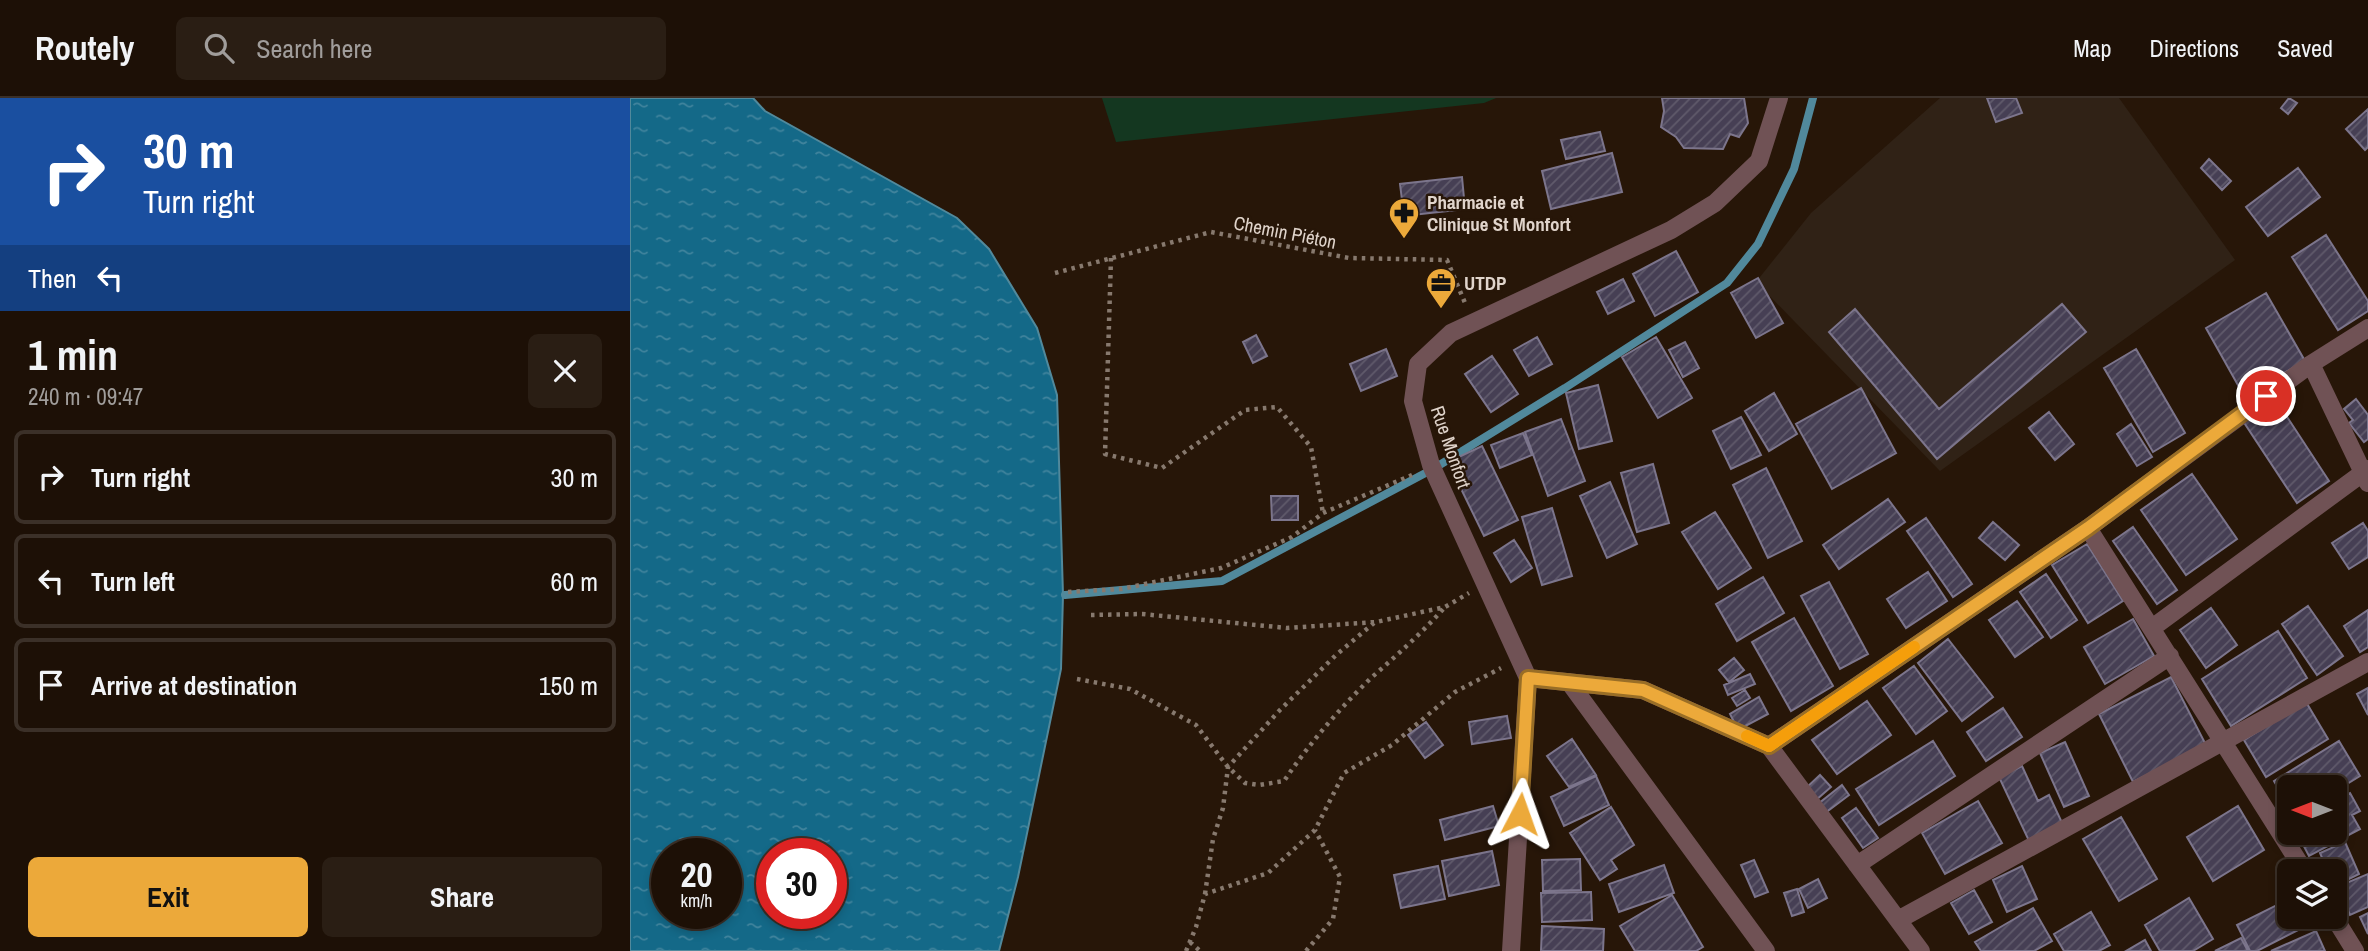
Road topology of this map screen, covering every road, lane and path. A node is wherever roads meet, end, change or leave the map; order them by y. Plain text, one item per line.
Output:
1 (1779, 98) edge
2 (1111, 258) junction
3 (1055, 273) dead end
4 (1473, 323) junction
5 (2368, 328) edge
6 (2311, 364) junction
7 (1431, 465) junction
8 (2366, 475) edge
9 (1323, 513) junction
10 (2088, 528) junction
11 (1485, 584) junction
12 (1068, 592) dead end
13 (1445, 607) junction
14 (1091, 615) dead end
15 (1376, 622) junction
16 (2152, 628) junction
17 (2170, 656) junction
18 (1520, 659) junction
19 (2368, 663) edge
20 (1528, 678) junction
21 (1077, 679) dead end
22 (1569, 682) junction
23 (2224, 743) junction
24 (1769, 746) junction
25 (1227, 767) junction
26 (1315, 830) junction
27 (2297, 859) edge
28 (1857, 865) junction
29 (1205, 894) junction
30 (1898, 920) junction
31 (2341, 929) edge
32 (1190, 942) junction
33 (1186, 951) edge
34 (1200, 951) edge
35 (1306, 951) edge
36 (1511, 951) edge
37 (1766, 951) edge
38 (1921, 951) edge
39 (2355, 951) edge

1 - 4 street, Rue Monfort
2 - 3 path, Chemin Piéton
2 - 4 path, Chemin Piéton
2 - 9 path
4 - 7 street, Rue Monfort
5 - 6 street
6 - 8 street
6 - 10 street
7 - 9 path
7 - 11 street, Rue Monfort
8 - 16 street
9 - 12 path
10 - 16 street
10 - 24 street
11 - 13 path
11 - 18 street, Rue Monfort
13 - 15 path
13 - 25 path
14 - 15 path
15 - 25 path
16 - 17 street
17 - 23 street
17 - 28 street
18 - 20 street, Rue Monfort
18 - 26 path
19 - 23 street
20 - 22 street
20 - 36 street, Rue Monfort
21 - 25 path
22 - 24 street
22 - 37 street
23 - 27 street
23 - 30 street
24 - 28 street
25 - 29 path
26 - 29 path
26 - 35 path
28 - 30 street
29 - 32 path
30 - 38 street
31 - 39 street
32 - 33 path
32 - 34 path

